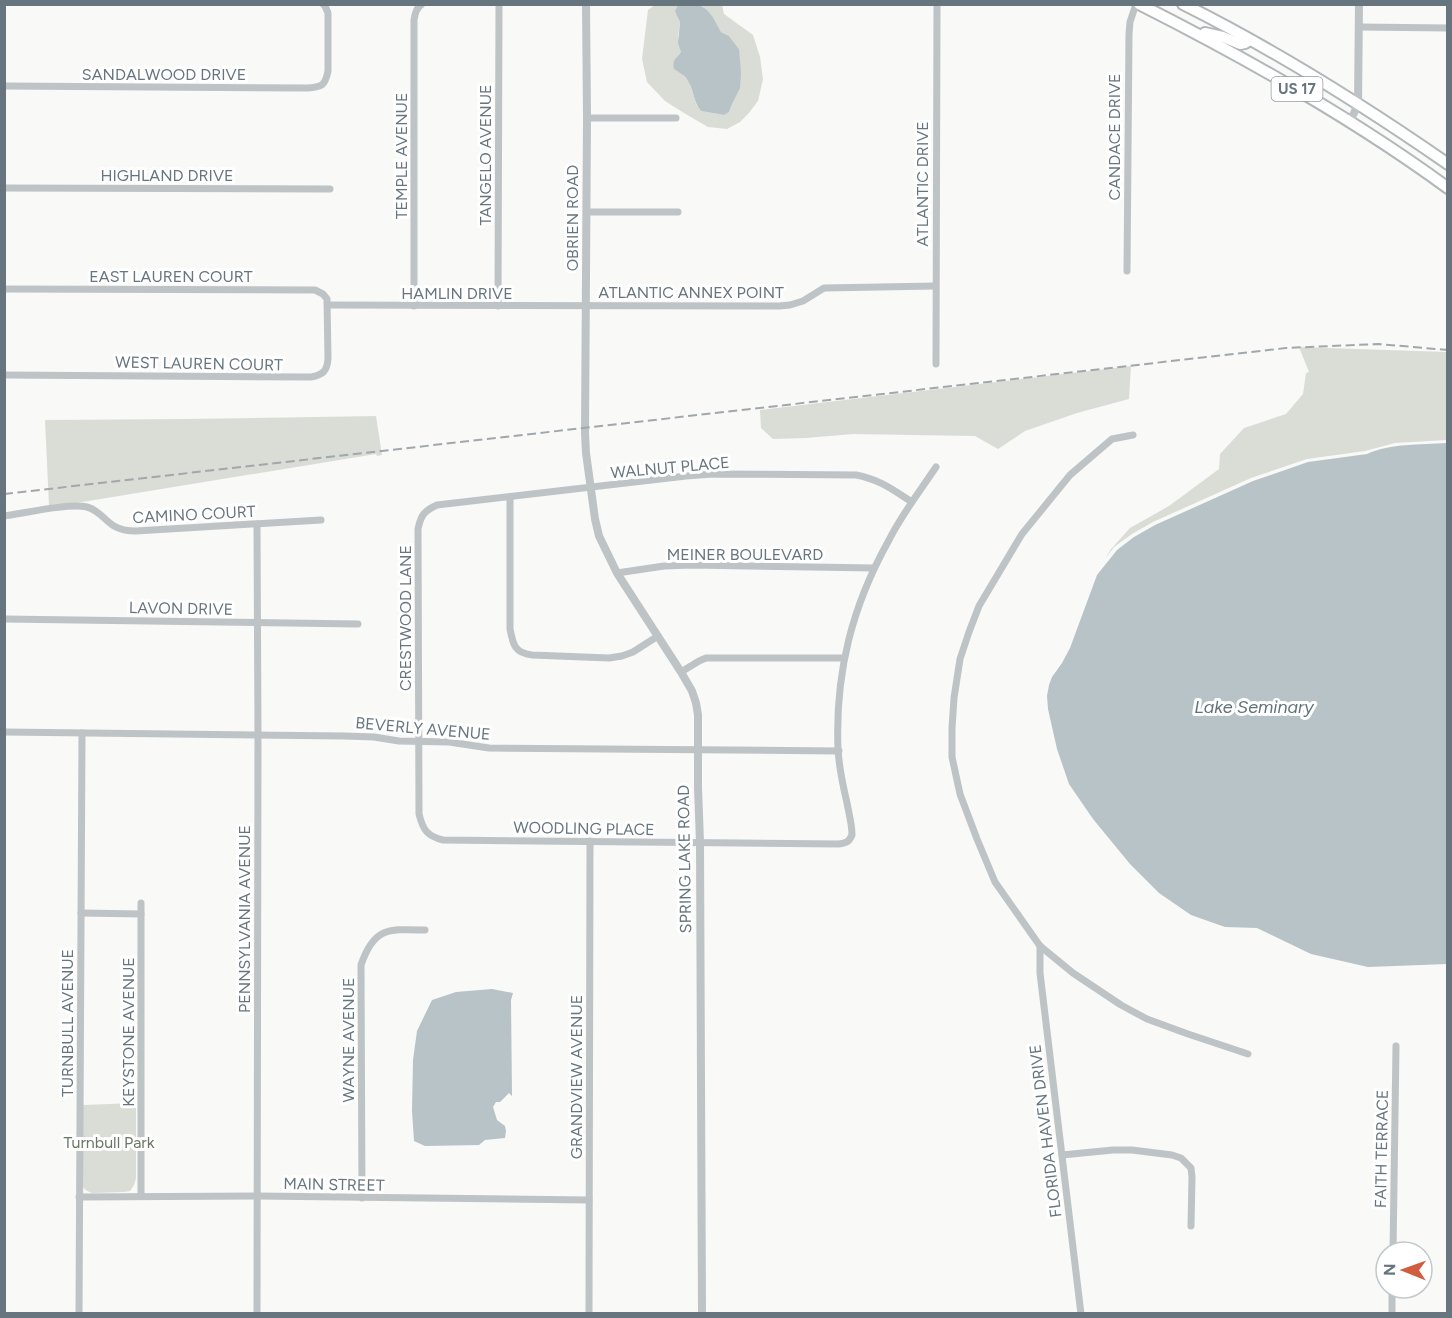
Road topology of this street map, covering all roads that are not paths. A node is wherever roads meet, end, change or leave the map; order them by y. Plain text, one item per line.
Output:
1 (499, 4) edge
2 (586, 4) edge
3 (937, 4) edge
4 (1137, 4) edge
5 (1183, 4) edge
6 (1359, 4) edge
7 (324, 5) edge
8 (421, 6) edge
9 (1359, 27) junction
10 (1448, 28) edge
11 (1190, 30) junction
12 (1250, 39) junction
13 (4, 86) edge
14 (1358, 104) junction
15 (587, 118) junction
16 (675, 118) dead end
17 (1350, 122) junction
18 (1448, 164) edge
19 (4, 188) edge
20 (330, 189) dead end
21 (1448, 189) edge
22 (587, 212) junction
23 (678, 212) dead end
24 (1127, 271) dead end
25 (935, 286) junction
26 (4, 289) edge
27 (328, 305) junction
28 (414, 306) junction
29 (498, 306) junction
30 (586, 306) junction
31 (936, 364) dead end
32 (4, 375) edge
33 (585, 433) joint
34 (1133, 435) dead end
35 (936, 467) dead end
36 (591, 487) junction
37 (510, 497) junction
38 (912, 502) junction
39 (425, 512) joint
40 (4, 516) edge
41 (321, 520) dead end
42 (257, 524) junction
43 (874, 568) junction
44 (617, 573) junction
45 (4, 619) edge
46 (257, 622) junction
47 (358, 624) dead end
48 (658, 636) junction
49 (844, 658) junction
50 (681, 672) junction
51 (4, 732) edge
52 (82, 733) junction
53 (258, 736) junction
54 (418, 742) junction
55 (697, 750) junction
56 (838, 751) junction
57 (426, 832) joint
58 (590, 841) junction
59 (700, 842) junction
60 (141, 903) dead end
61 (81, 913) junction
62 (141, 914) junction
63 (425, 930) dead end
64 (1040, 945) junction
65 (1396, 1046) dead end
66 (1248, 1053) dead end
67 (1062, 1155) junction
68 (141, 1196) junction
69 (257, 1196) junction
70 (79, 1197) junction
71 (362, 1198) junction
72 (589, 1200) junction
73 (1191, 1226) dead end
74 (1393, 1240) edge
75 (79, 1314) edge
76 (257, 1314) edge
77 (589, 1314) edge
78 (702, 1314) edge
79 (1081, 1314) edge

1 - 29 street, TANGELO AVENUE
2 - 15 street, OBRIEN ROAD
3 - 25 street, ATLANTIC DRIVE
4 - 11 main road, US 17
4 - 24 street, CANDACE DRIVE
5 - 12 main road, US 17
6 - 9 street
7 - 13 street, SANDALWOOD DRIVE
8 - 28 street, TEMPLE AVENUE
9 - 10 street
9 - 14 street
11 - 12 main road
11 - 17 main road, US 17
12 - 14 main road, US 17
14 - 17 street
14 - 18 main road, US 17
15 - 16 street
15 - 22 street, OBRIEN ROAD
17 - 21 main road, US 17
19 - 20 street, HIGHLAND DRIVE
22 - 23 street
22 - 30 street, OBRIEN ROAD
25 - 30 street, ATLANTIC ANNEX POINT
25 - 31 street, ATLANTIC DRIVE
26 - 27 street, EAST LAUREN COURT
27 - 28 street, HAMLIN DRIVE
27 - 32 street, WEST LAUREN COURT
28 - 29 street, HAMLIN DRIVE
29 - 30 street, HAMLIN DRIVE
30 - 33 street, OBRIEN ROAD
33 - 36 street, SPRING LAKE ROAD
34 - 64 street
35 - 38 street
36 - 37 street, WALNUT PLACE
36 - 38 street, WALNUT PLACE
36 - 44 street, SPRING LAKE ROAD
37 - 39 street, WALNUT PLACE
37 - 48 street
38 - 43 street
39 - 54 street, CRESTWOOD LANE
40 - 42 street, CAMINO COURT
41 - 42 street, CAMINO COURT
42 - 46 street, PENNSYLVANIA AVENUE
43 - 44 street, MEINER BOULEVARD
43 - 49 street
44 - 48 street, SPRING LAKE ROAD
45 - 46 street, LAVON DRIVE
46 - 47 street, LAVON DRIVE
46 - 53 street, PENNSYLVANIA AVENUE
48 - 50 street, SPRING LAKE ROAD
49 - 50 street
49 - 56 street
50 - 55 street, SPRING LAKE ROAD
51 - 52 street, BEVERLY AVENUE
52 - 53 street, BEVERLY AVENUE
52 - 61 street, TURNBULL AVENUE
53 - 54 street, BEVERLY AVENUE
53 - 69 street, PENNSYLVANIA AVENUE
54 - 55 street, BEVERLY AVENUE
54 - 57 street, CRESTWOOD LANE
55 - 56 street, BEVERLY AVENUE
55 - 59 street, SPRING LAKE ROAD
56 - 59 street, WOODLING PLACE
57 - 58 street, WOODLING PLACE
58 - 59 street, WOODLING PLACE
58 - 72 street, GRANDVIEW AVENUE
59 - 78 street, SPRING LAKE ROAD
60 - 62 street, KEYSTONE AVENUE
61 - 62 street
61 - 70 street, TURNBULL AVENUE
62 - 68 street, KEYSTONE AVENUE
63 - 71 street, WAYNE AVENUE
64 - 66 street
64 - 67 street, FLORIDA HAVEN DRIVE
65 - 74 street, FAITH TERRACE
67 - 73 street
67 - 79 street, FLORIDA HAVEN DRIVE
68 - 69 street, MAIN STREET
68 - 70 street, MAIN STREET
69 - 71 street, MAIN STREET
69 - 76 street, PENNSYLVANIA AVENUE
70 - 75 street, TURNBULL AVENUE
71 - 72 street, MAIN STREET
72 - 77 street, GRANDVIEW AVENUE

